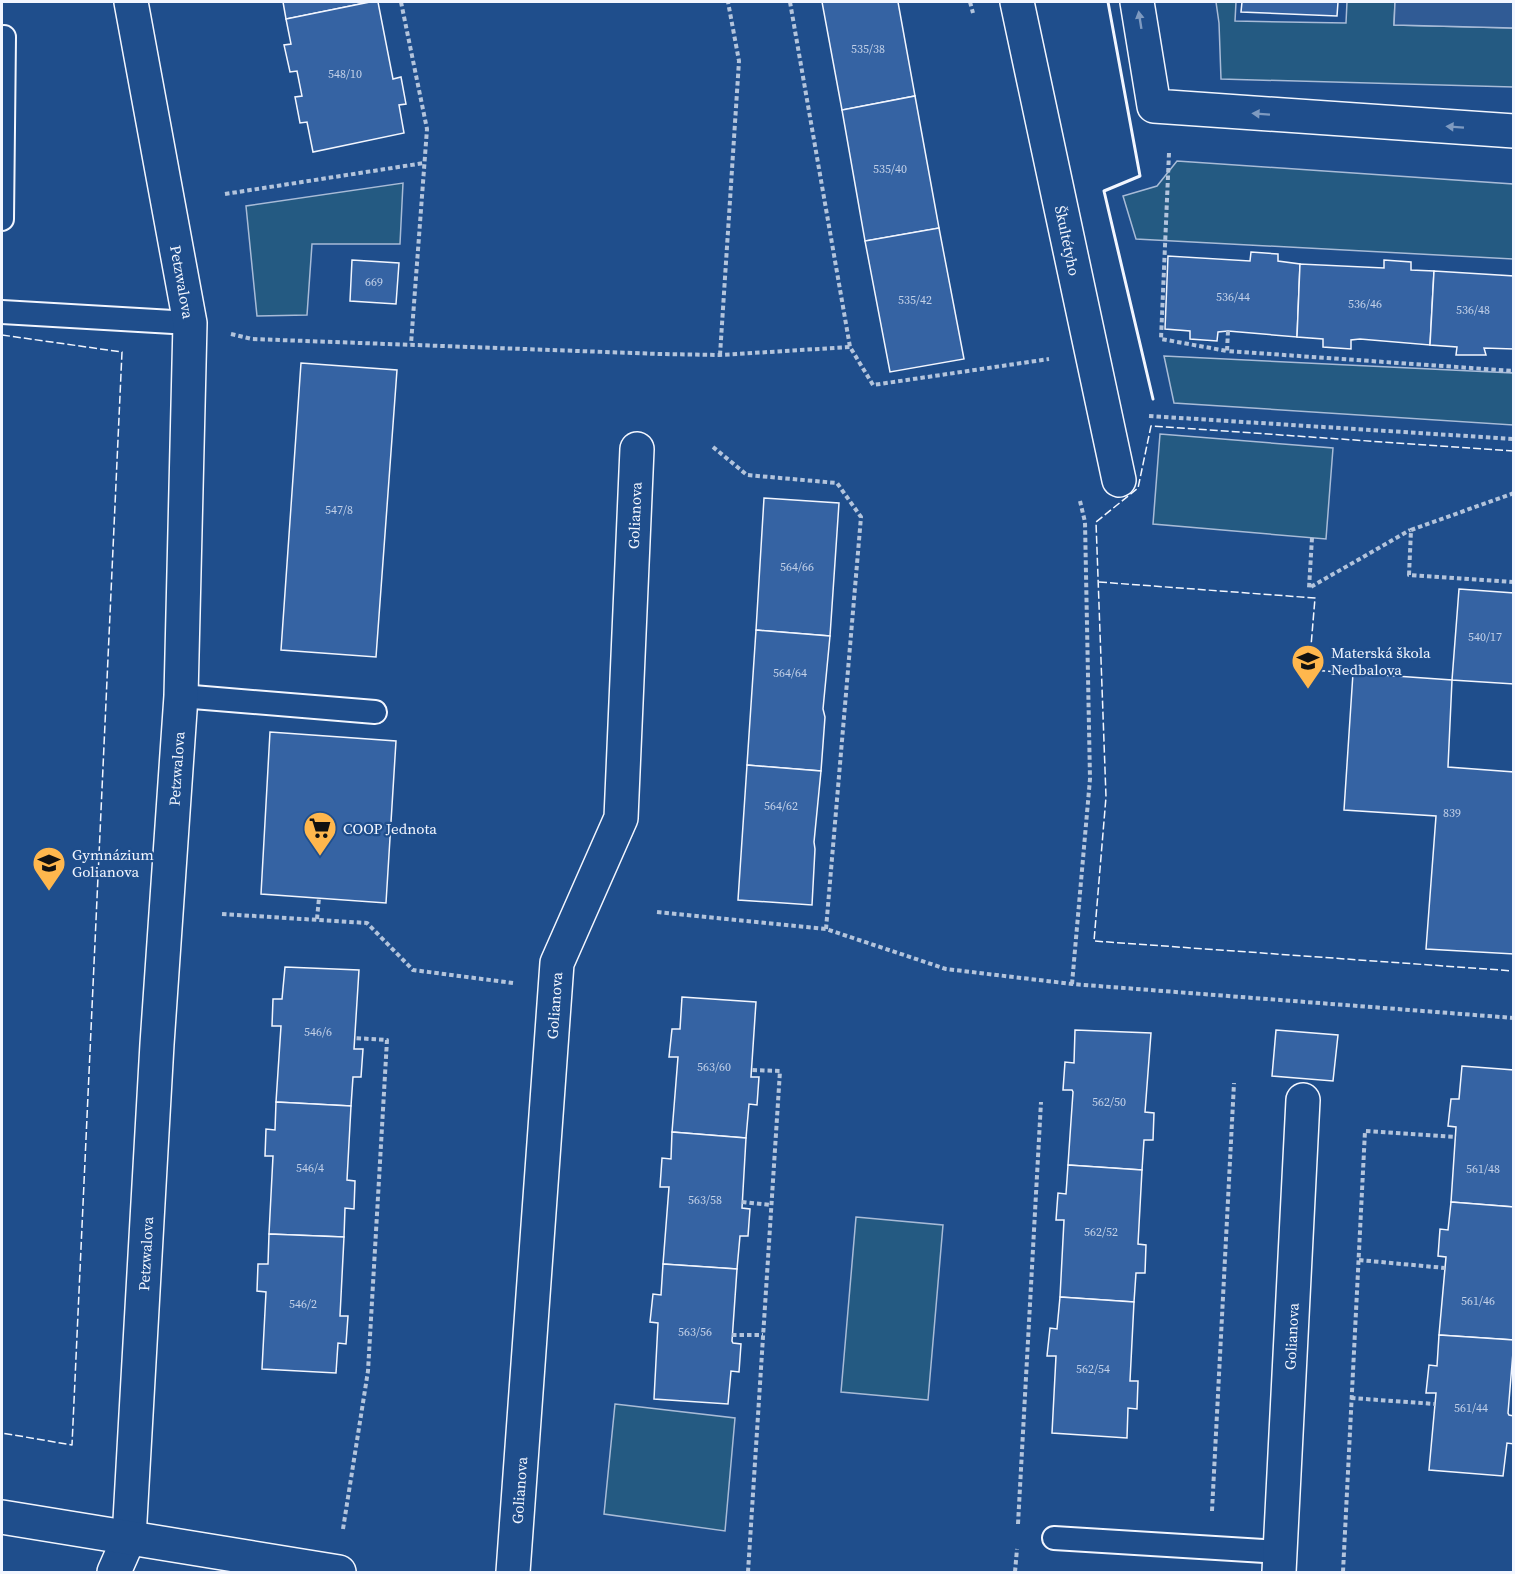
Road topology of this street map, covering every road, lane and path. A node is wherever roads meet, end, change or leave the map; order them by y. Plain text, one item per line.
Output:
1 (131, 2) edge
2 (401, 2) edge
3 (728, 2) edge
4 (790, 2) edge
5 (970, 2) edge
6 (1017, 2) edge
7 (1137, 2) edge
8 (975, 25) dead end
9 (4, 37) dead end
10 (1514, 131) edge
11 (1169, 153) dead end
12 (424, 163) junction
13 (225, 194) dead end
14 (2, 219) edge
15 (2, 312) edge
16 (190, 323) junction
17 (1228, 331) dead end
18 (411, 344) junction
19 (850, 347) junction
20 (1047, 347) dead end
21 (1227, 351) junction
22 (720, 356) junction
23 (1514, 371) edge
24 (1148, 416) dead end
25 (1514, 439) edge
26 (713, 447) dead end
27 (637, 449) dead end
28 (1119, 480) dead end
29 (1514, 494) edge
30 (1080, 499) dead end
31 (1411, 530) junction
32 (1312, 538) dead end
33 (1514, 582) edge
34 (181, 696) junction
35 (375, 712) dead end
36 (319, 898) dead end
37 (657, 912) dead end
38 (222, 914) dead end
39 (317, 919) junction
40 (826, 929) junction
41 (1072, 984) junction
42 (555, 989) junction
43 (1514, 1018) edge
44 (354, 1038) dead end
45 (751, 1070) dead end
46 (1234, 1083) dead end
47 (1303, 1100) dead end
48 (1041, 1102) dead end
49 (1456, 1137) dead end
50 (742, 1202) dead end
51 (771, 1205) junction
52 (1359, 1260) junction
53 (1445, 1268) dead end
54 (732, 1335) dead end
55 (763, 1335) junction
56 (1351, 1398) junction
57 (1435, 1404) dead end
58 (2, 1517) edge
59 (1018, 1525) dead end
60 (343, 1529) dead end
61 (1017, 1537) dead end
62 (129, 1538) junction
63 (1054, 1538) dead end
64 (1210, 1548) junction
65 (1280, 1562) edge
66 (114, 1572) edge
67 (339, 1572) edge
68 (513, 1572) edge
69 (748, 1572) edge
70 (1016, 1572) edge
71 (1343, 1572) edge

1 - 16 street, Petzwalova
2 - 12 path
3 - 22 path
4 - 19 path
5 - 8 path
6 - 28 street, Škultétyho
10 -> 7 street
9 - 14 lane
11 - 21 path
12 - 13 path
12 - 18 path
15 - 16 lane
16 - 18 path
16 - 34 street, Petzwalova
17 - 21 path
18 - 22 path
19 - 20 path
19 - 22 path
21 - 23 path
24 - 25 path
26 - 40 path
27 - 42 street, Golianova
29 - 31 path
30 - 41 path
31 - 32 path
31 - 33 path
34 - 35 lane
34 - 62 street, Petzwalova
36 - 39 path
37 - 40 path
38 - 39 path
39 - 42 path
40 - 41 path
41 - 43 path
42 - 68 street, Golianova
44 - 60 path
45 - 51 path
46 - 64 path
47 - 65 street, Golianova
48 - 59 path
49 - 52 path
50 - 51 path
51 - 55 path
52 - 53 path
52 - 56 path
54 - 55 path
55 - 69 path
56 - 57 path
56 - 71 path
58 - 62 street
61 - 70 path
62 - 66 street
62 - 67 street
63 - 64 lane
64 - 65 lane

